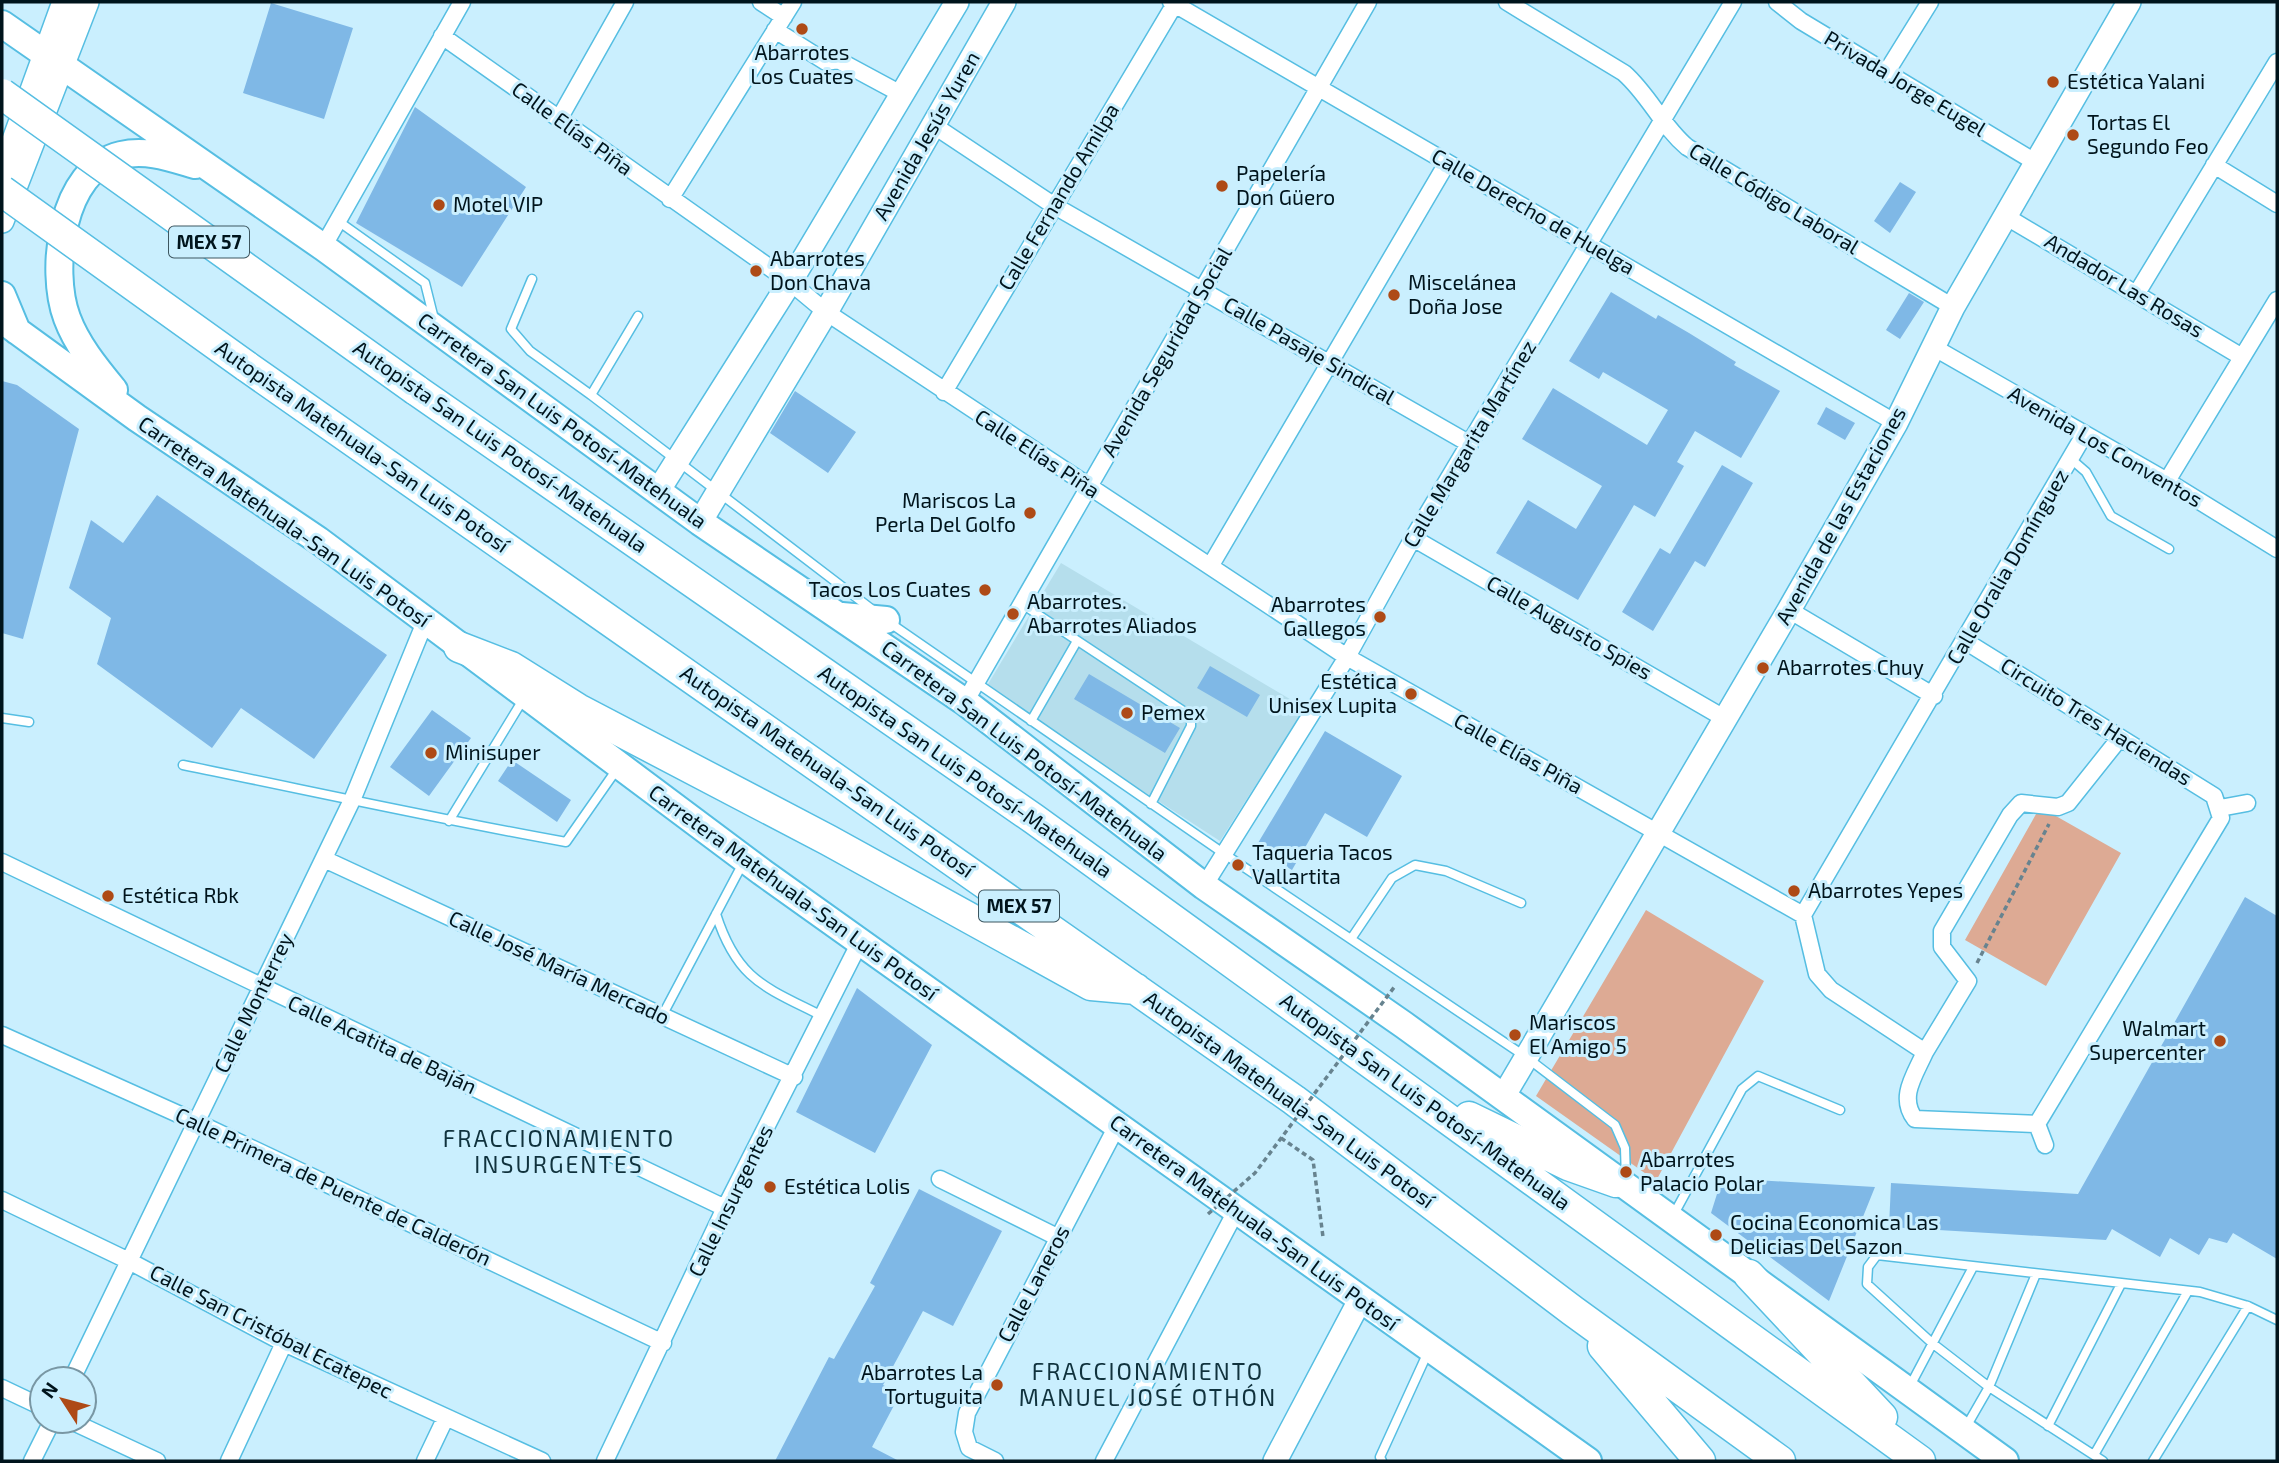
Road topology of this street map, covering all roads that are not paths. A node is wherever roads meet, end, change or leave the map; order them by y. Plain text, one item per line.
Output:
1 (64, 2) edge
2 (87, 2) edge
3 (462, 2) edge
4 (625, 2) edge
5 (761, 2) edge
6 (793, 2) edge
7 (957, 2) edge
8 (1004, 2) edge
9 (1174, 2) edge
10 (1368, 2) edge
11 (1507, 2) edge
12 (1733, 2) edge
13 (1777, 2) edge
14 (1930, 2) edge
15 (2129, 2) edge
16 (780, 23) junction
17 (2, 24) edge
18 (442, 36) junction
19 (55, 60) junction
20 (2277, 62) edge
21 (1886, 73) junction
22 (1318, 87) junction
23 (2, 94) edge
24 (903, 95) junction
25 (559, 119) junction
26 (1662, 120) junction
27 (933, 125) junction
28 (2035, 162) junction
29 (1447, 163) junction
30 (2214, 165) junction
31 (214, 170) junction
32 (2, 173) edge
33 (2, 191) edge
34 (670, 199) junction
35 (2277, 204) edge
36 (1054, 205) junction
37 (2005, 216) junction
38 (2, 221) edge
39 (338, 221) junction
40 (1589, 244) junction
41 (323, 247) junction
42 (532, 279) dead end
43 (790, 282) junction
44 (1203, 289) junction
45 (2137, 293) junction
46 (2, 295) edge
47 (2277, 300) edge
48 (1953, 307) junction
49 (826, 312) junction
50 (638, 316) dead end
51 (7, 324) edge
52 (436, 329) junction
53 (1933, 346) junction
54 (2242, 357) junction
55 (1329, 364) junction
56 (944, 393) junction
57 (591, 395) junction
58 (137, 418) junction
59 (1896, 423) junction
60 (2084, 435) junction
61 (1470, 444) junction
62 (2071, 459) junction
63 (677, 462) junction
64 (2166, 481) junction
65 (1088, 488) junction
66 (658, 491) junction
67 (718, 491) junction
68 (700, 522) junction
69 (1413, 538) junction
70 (2169, 549) dead end
71 (2277, 550) edge
72 (1211, 565) junction
73 (1022, 604) junction
74 (1789, 610) junction
75 (838, 616) junction
76 (886, 620) junction
77 (425, 622) junction
78 (1077, 641) junction
79 (1965, 641) junction
80 (459, 647) junction
81 (1347, 657) junction
82 (971, 693) junction
83 (1934, 696) junction
84 (525, 697) junction
85 (2, 718) edge
86 (1724, 718) junction
87 (1031, 720) junction
88 (29, 722) dead end
89 (2119, 739) junction
90 (183, 765) dead end
91 (618, 766) junction
92 (353, 798) junction
93 (2247, 803) dead end
94 (1152, 804) junction
95 (2220, 808) junction
96 (449, 821) junction
97 (1657, 833) junction
98 (1226, 855) junction
99 (746, 858) junction
100 (324, 859) junction
101 (2, 862) edge
102 (1204, 886) junction
103 (1521, 904) dead end
104 (716, 914) junction
105 (1803, 915) junction
106 (1351, 939) junction
107 (860, 942) junction
108 (262, 988) junction
109 (1138, 990) junction
110 (662, 1016) junction
111 (823, 1017) junction
112 (2, 1035) edge
113 (1925, 1052) junction
114 (1526, 1057) junction
115 (794, 1077) junction
116 (1394, 1080) junction
117 (1503, 1097) junction
118 (1840, 1110) dead end
119 (196, 1122) junction
120 (1118, 1124) junction
121 (2037, 1124) junction
122 (2045, 1145) dead end
123 (940, 1179) dead end
124 (1621, 1185) junction
125 (2, 1200) edge
126 (725, 1208) junction
127 (1236, 1213) junction
128 (1671, 1220) junction
129 (1059, 1238) junction
130 (129, 1261) junction
131 (1973, 1267) junction
132 (2036, 1274) junction
133 (1749, 1275) junction
134 (2121, 1284) junction
135 (2188, 1291) junction
136 (1360, 1300) junction
137 (2248, 1306) junction
138 (1573, 1311) junction
139 (2277, 1320) edge
140 (285, 1343) junction
141 (663, 1343) junction
142 (1932, 1343) junction
143 (1429, 1349) junction
144 (79, 1365) edge
145 (1989, 1387) junction
146 (2, 1388) edge
147 (1909, 1389) junction
148 (28, 1400) edge
149 (446, 1417) junction
150 (2048, 1426) junction
151 (1965, 1430) junction
152 (98, 1434) edge
153 (45, 1435) edge
154 (2094, 1455) junction
155 (32, 1461) edge
156 (157, 1461) edge
157 (229, 1461) edge
158 (425, 1461) edge
159 (542, 1461) edge
160 (605, 1461) edge
161 (995, 1461) edge
162 (1104, 1461) edge
163 (1275, 1461) edge
164 (1382, 1461) edge
165 (1588, 1461) edge
166 (1700, 1461) edge
167 (1780, 1461) edge
168 (1921, 1461) edge
169 (2005, 1461) edge
170 (2104, 1461) edge
171 (2153, 1461) edge

1 - 19 street
2 - 19 street
3 - 18 street
4 - 25 street
5 - 16 street
6 - 16 street
7 - 24 street, Avenida Jesús Yuren
8 - 27 street, Avenida Jesús Yuren
9 - 22 street, Calle Derecho de Huelga
9 - 36 street, Calle Fernando Amilpa
10 - 22 street, Avenida Seguridad Social
11 - 26 street, Calle Código Laboral
12 - 26 street, Calle Margarita Martínez
13 - 21 street, Privada Jorge Eugel
14 - 21 street
15 - 28 street, Avenida de las Estaciones
16 - 24 street
16 - 34 street
17 - 19 main road, Carretera San Luis Potosí-Matehuala
18 - 25 street, Calle Elías Piña
18 - 39 street
19 - 31 main road, Carretera San Luis Potosí-Matehuala
19 - 32 street
19 - 38 street
20 - 30 street
21 - 28 street, Privada Jorge Eugel
22 - 29 street, Calle Derecho de Huelga
22 - 44 street, Avenida Seguridad Social
23 - 116 highway, Autopista San Luis Potosí-Matehuala / MEX 57, bridge
24 - 43 street, Avenida Jesús Yuren
25 - 34 street, Calle Elías Piña
26 - 40 street, Calle Margarita Martínez
26 - 48 street, Calle Código Laboral
27 - 36 street, Calle Pasaje Sindical
27 - 49 street, Avenida Jesús Yuren
28 - 37 street, Avenida de las Estaciones
29 - 40 street, Calle Derecho de Huelga
29 - 55 street
30 - 35 street
30 - 45 street
31 - 41 main road, Carretera San Luis Potosí-Matehuala
31 - 58 main road
33 - 109 highway, Autopista Matehuala-San Luis Potosí / MEX 57, bridge
34 - 43 street, Calle Elías Piña
36 - 44 street, Calle Pasaje Sindical
36 - 56 street, Calle Fernando Amilpa
37 - 45 street, Andador Las Rosas
37 - 48 street, Avenida de las Estaciones
39 - 41 street
39 - 52 lane
40 - 59 street, Calle Derecho de Huelga
40 - 61 street, Calle Margarita Martínez
41 - 52 main road, Carretera San Luis Potosí-Matehuala
42 - 57 lane
43 - 49 street, Calle Elías Piña
43 - 63 street, Avenida Jesús Yuren
44 - 55 street, Calle Pasaje Sindical
44 - 65 street, Avenida Seguridad Social
45 - 54 street, Andador Las Rosas
46 - 51 main road
47 - 54 street
48 - 53 street, Avenida de las Estaciones
49 - 56 street, Calle Elías Piña
49 - 67 street, Avenida Jesús Yuren
50 - 57 lane
51 - 58 main road, Carretera Matehuala-San Luis Potosí
52 - 66 main road, Carretera San Luis Potosí-Matehuala
53 - 59 street, Avenida de las Estaciones
53 - 60 street, Avenida Los Conventos
54 - 64 street
55 - 61 street, Calle Pasaje Sindical
55 - 72 street
56 - 65 street, Calle Elías Piña
57 - 63 lane
58 - 77 main road, Carretera Matehuala-San Luis Potosí
59 - 74 street, Avenida de las Estaciones
60 - 62 street, Calle Oralia Domínguez
60 - 64 street, Avenida Los Conventos
61 - 69 street, Calle Margarita Martínez
62 - 70 lane
62 - 79 street, Calle Oralia Domínguez
63 - 66 street, Avenida Jesús Yuren
63 - 67 lane
64 - 71 street, Avenida Los Conventos
65 - 72 street, Calle Elías Piña
65 - 73 street, Avenida Seguridad Social
66 - 68 main road, Carretera San Luis Potosí-Matehuala
67 - 68 street, Avenida Jesús Yuren
67 - 76 lane
68 - 75 main road, Carretera San Luis Potosí-Matehuala
69 - 81 street, Calle Margarita Martínez
69 - 86 street, Calle Augusto Spies
72 - 81 street, Calle Elías Piña
73 - 78 lane
73 - 82 street, Avenida Seguridad Social
74 - 83 street
74 - 86 street, Avenida de las Estaciones
75 - 76 main road
75 - 82 main road, Carretera San Luis Potosí-Matehuala
76 - 82 lane
77 - 80 main road, Carretera Matehuala-San Luis Potosí
77 - 92 street, Calle Monterrey
78 - 87 lane
78 - 94 lane
79 - 83 street, Calle Oralia Domínguez
79 - 89 street, Circuito Tres Haciendas
80 - 84 main road, Carretera Matehuala-San Luis Potosí
80 - 109 highway
81 - 97 street, Calle Elías Piña
81 - 98 street, Calle Margarita Martínez
82 - 87 lane
82 - 102 main road, Carretera San Luis Potosí-Matehuala
83 - 105 street, Calle Oralia Domínguez
84 - 91 main road, Carretera Matehuala-San Luis Potosí
84 - 96 lane
85 - 88 lane
86 - 97 street, Avenida de las Estaciones
87 - 94 lane
89 - 95 street, Circuito Tres Haciendas
89 - 113 street
90 - 92 lane
91 - 96 lane
91 - 99 main road, Carretera Matehuala-San Luis Potosí
92 - 96 lane
92 - 100 street, Calle Monterrey
93 - 95 street
94 - 98 lane
95 - 121 street
97 - 105 street
97 - 114 street, Avenida de las Estaciones
98 - 102 street, Calle Margarita Martínez
98 - 106 lane
99 - 104 lane
99 - 107 main road, Carretera Matehuala-San Luis Potosí
100 - 108 street, Calle Monterrey
100 - 110 street, Calle José María Mercado
101 - 108 street, Calle Acatita de Baján
102 - 117 main road, Carretera San Luis Potosí-Matehuala
103 - 106 lane
104 - 110 lane
104 - 111 lane
105 - 113 street
106 - 114 lane
107 - 111 street, Calle Insurgentes
107 - 120 main road, Carretera Matehuala-San Luis Potosí
108 - 119 street, Calle Monterrey
108 - 126 street, Calle Acatita de Baján
109 - 138 highway, Autopista Matehuala-San Luis Potosí / MEX 57
110 - 115 street, Calle José María Mercado
111 - 115 street, Calle Insurgentes
112 - 119 street, Calle Primera de Puente de Calderón
113 - 121 street
114 - 117 street, Avenida de las Estaciones
114 - 124 lane
115 - 126 street, Calle Insurgentes
116 - 124 highway
116 - 168 highway, Autopista San Luis Potosí-Matehuala / MEX 57
117 - 124 main road, Carretera San Luis Potosí-Matehuala
118 - 128 lane
119 - 130 street, Calle Monterrey
119 - 141 street, Calle Primera de Puente de Calderón
120 - 127 main road, Carretera Matehuala-San Luis Potosí
120 - 129 street, Calle Laneros
121 - 122 street
123 - 129 street
124 - 128 main road, Carretera San Luis Potosí-Matehuala
125 - 130 street, Calle San Cristóbal Ecatepec
126 - 141 street, Calle Insurgentes
127 - 136 main road, Carretera Matehuala-San Luis Potosí
127 - 162 street
128 - 133 main road, Carretera San Luis Potosí-Matehuala
129 - 161 street, Calle Laneros
130 - 140 street, Calle San Cristóbal Ecatepec
130 - 144 street, Calle Monterrey
131 - 132 lane
131 - 142 lane
131 - 142 lane
132 - 134 lane
132 - 145 lane
133 - 147 main road, Carretera San Luis Potosí-Matehuala
133 - 168 highway
134 - 135 lane
134 - 150 lane
135 - 137 lane
135 - 154 lane
136 - 143 main road, Carretera Matehuala-San Luis Potosí
136 - 163 street
137 - 139 lane
137 - 171 lane
138 - 166 highway
138 - 167 highway, Autopista Matehuala-San Luis Potosí / MEX 57
140 - 149 street, Calle San Cristóbal Ecatepec
140 - 157 street
141 - 160 street, Calle Insurgentes
142 - 145 lane
142 - 147 lane
143 - 164 lane
143 - 165 main road, Carretera Matehuala-San Luis Potosí
145 - 150 lane
145 - 151 lane
146 - 148 street
147 - 151 main road, Carretera San Luis Potosí-Matehuala
149 - 158 street
149 - 159 street, Calle San Cristóbal Ecatepec
150 - 154 lane
151 - 169 main road, Carretera San Luis Potosí-Matehuala
152 - 156 street
153 - 155 street
154 - 170 lane

